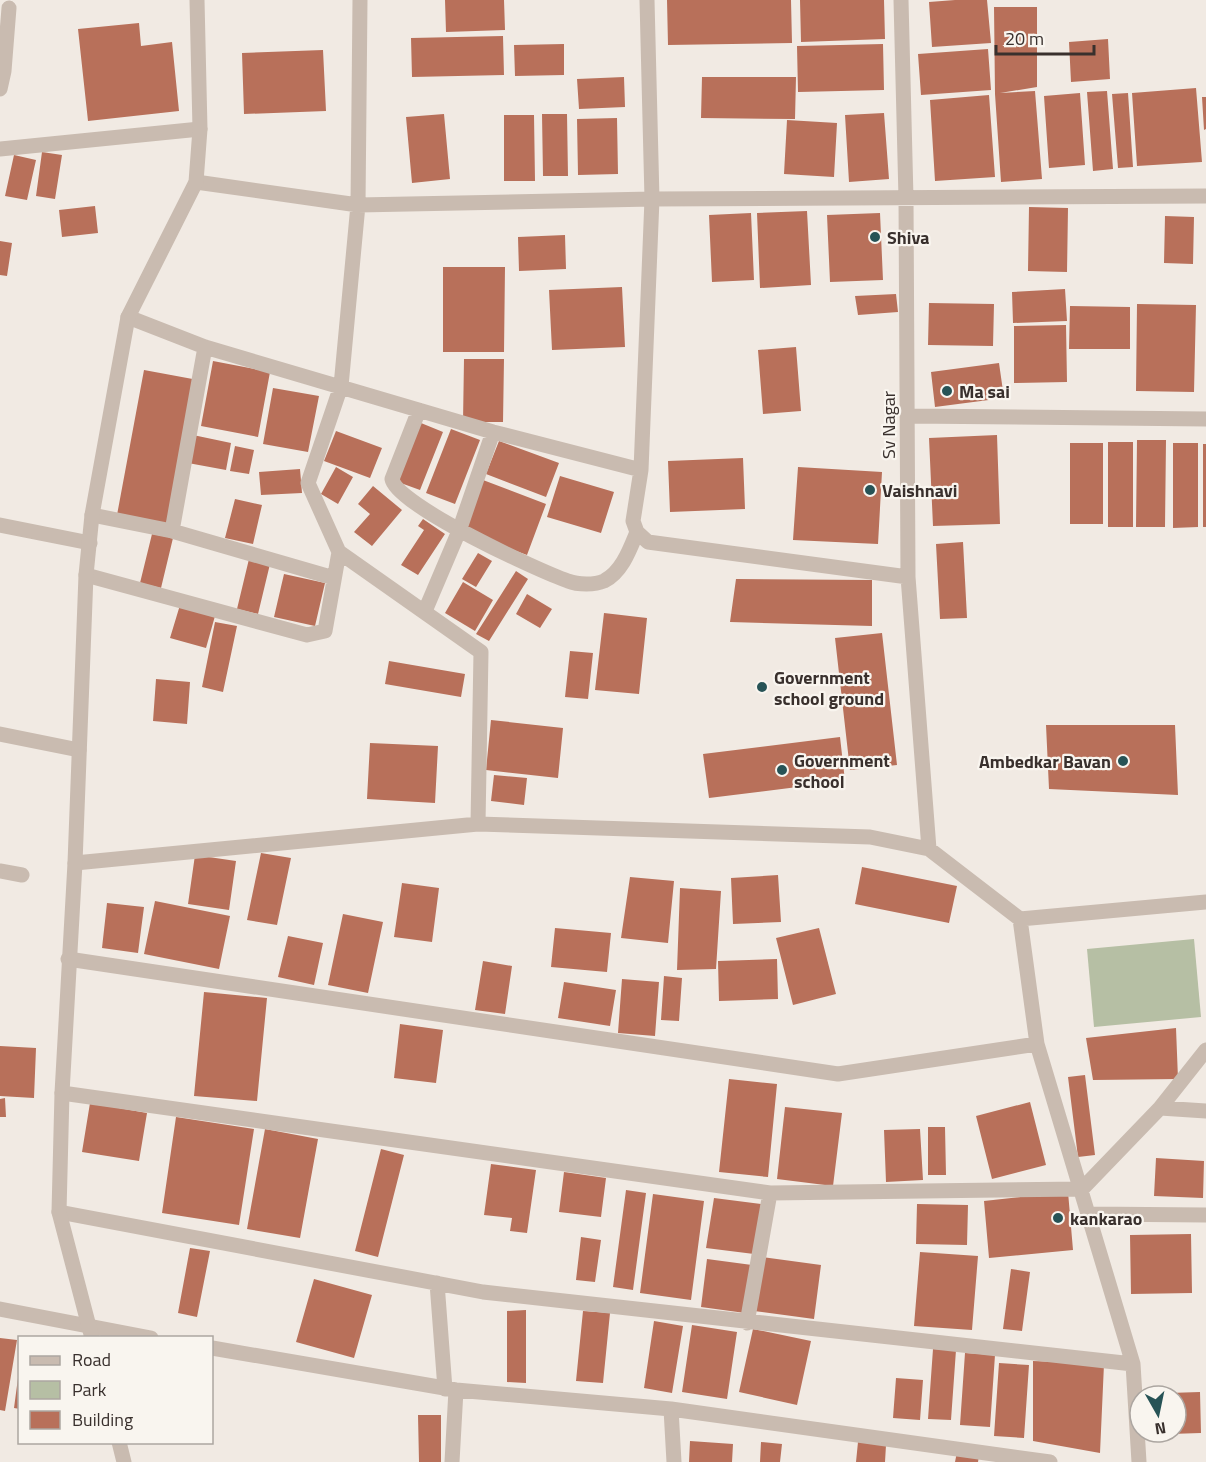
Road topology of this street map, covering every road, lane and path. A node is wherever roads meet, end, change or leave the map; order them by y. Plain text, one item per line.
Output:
1 (198, 0) edge
2 (360, 0) edge
3 (647, 0) edge
4 (901, 0) edge
5 (9, 8) dead end
6 (0, 89) edge
7 (200, 129) junction
8 (0, 149) edge
9 (196, 182) junction
10 (1206, 196) edge
11 (906, 198) junction
12 (651, 199) junction
13 (358, 205) junction
14 (129, 317) junction
15 (205, 347) junction
16 (340, 386) junction
17 (419, 410) junction
18 (908, 416) junction
19 (1206, 419) edge
20 (493, 432) junction
21 (640, 470) junction
22 (92, 515) junction
23 (0, 525) edge
24 (172, 531) junction
25 (459, 531) junction
26 (637, 532) junction
27 (90, 543) junction
28 (339, 552) junction
29 (86, 575) junction
30 (908, 577) junction
31 (334, 578) junction
32 (425, 611) junction
33 (0, 734) edge
34 (79, 750) junction
35 (478, 824) junction
36 (929, 849) junction
37 (75, 862) junction
38 (0, 871) edge
39 (21, 875) dead end
40 (1206, 902) edge
41 (1020, 919) junction
42 (68, 959) junction
43 (1037, 1044) junction
44 (1206, 1050) edge
45 (62, 1093) junction
46 (1160, 1108) junction
47 (1206, 1111) edge
48 (1083, 1189) junction
49 (770, 1193) junction
50 (59, 1212) junction
51 (1088, 1214) junction
52 (1206, 1215) edge
53 (437, 1283) junction
54 (0, 1309) edge
55 (747, 1323) junction
56 (90, 1332) edge
57 (131, 1336) edge
58 (213, 1348) edge
59 (1133, 1364) junction
60 (450, 1390) junction
61 (671, 1409) junction
62 (119, 1444) edge
63 (124, 1462) edge
64 (452, 1462) edge
65 (674, 1462) edge
66 (1050, 1462) edge
67 (1139, 1462) edge

1 - 7 street
2 - 13 street
3 - 12 street
4 - 11 street, Sv Nagar
5 - 6 street
7 - 8 street
7 - 9 street
9 - 13 street
9 - 14 street
10 - 11 street
11 - 12 street
11 - 18 street, Sv Nagar
12 - 13 street
12 - 21 street
13 - 16 street
14 - 15 street
14 - 22 street
15 - 16 street
15 - 24 street
16 - 17 street
16 - 28 street
17 - 20 street
17 - 25 street
18 - 19 street
18 - 30 street, Sv Nagar
20 - 21 street
20 - 25 street
21 - 26 street
22 - 24 street
22 - 27 street
23 - 27 street
24 - 31 street
25 - 26 street
25 - 32 street
26 - 30 street
27 - 29 street
28 - 31 street
28 - 32 street
29 - 31 street
29 - 34 street
30 - 36 street, Sv Nagar
32 - 35 street
33 - 34 street
34 - 37 street
35 - 36 street
35 - 37 street
36 - 41 street
37 - 42 street
38 - 39 street
40 - 41 street
41 - 43 street
42 - 43 street
42 - 45 street
43 - 48 street
44 - 46 street
45 - 49 street
45 - 50 street
46 - 47 street
46 - 48 street
48 - 49 street
48 - 51 street
49 - 55 street
50 - 53 street
50 - 56 street
51 - 52 street
51 - 59 street
53 - 55 street
53 - 60 street
54 - 56 street
55 - 59 street
56 - 57 street
58 - 60 street
59 - 67 street
60 - 61 street
60 - 64 street
61 - 65 street
61 - 66 street
62 - 63 street

